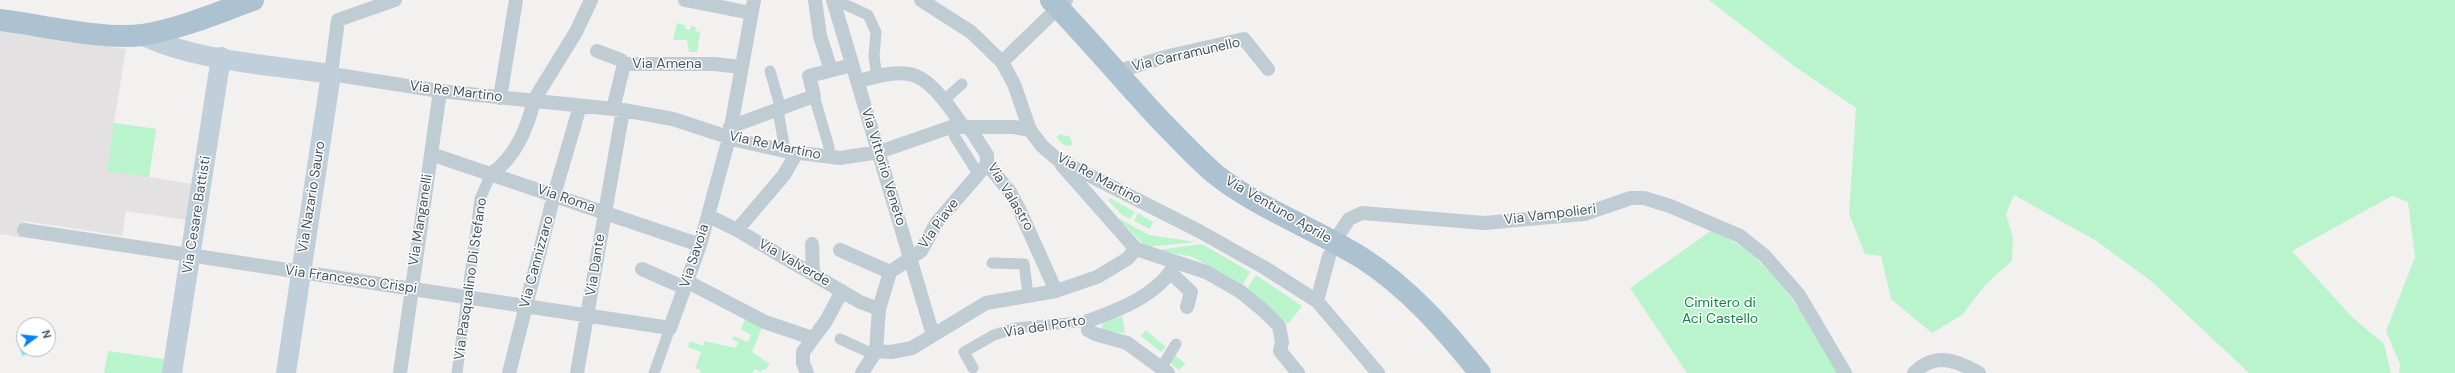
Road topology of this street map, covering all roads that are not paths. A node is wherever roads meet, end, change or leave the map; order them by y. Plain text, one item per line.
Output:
1 (253, 0) edge
2 (395, 0) edge
3 (516, 0) edge
4 (591, 0) edge
5 (685, 0) edge
6 (815, 0) edge
7 (921, 0) edge
8 (838, 2) edge
9 (1059, 3) edge
10 (752, 6) edge
11 (0, 20) edge
12 (142, 35) junction
13 (597, 51) dead end
14 (221, 57) junction
15 (1002, 62) junction
16 (624, 64) junction
17 (852, 65) junction
18 (741, 67) junction
19 (1268, 69) dead end
20 (770, 70) dead end
21 (831, 70) junction
22 (1115, 72) junction
23 (331, 74) junction
24 (877, 76) junction
25 (858, 81) junction
26 (962, 84) dead end
27 (440, 91) junction
28 (814, 96) junction
29 (500, 98) junction
30 (534, 100) junction
31 (944, 100) junction
32 (580, 106) junction
33 (618, 110) junction
34 (779, 110) junction
35 (961, 127) junction
36 (1030, 130) junction
37 (730, 132) junction
38 (791, 152) junction
39 (879, 152) junction
40 (431, 154) junction
41 (829, 157) junction
42 (1057, 159) junction
43 (983, 169) junction
44 (491, 174) junction
45 (554, 195) junction
46 (605, 212) junction
47 (709, 216) junction
48 (29, 228) dead end
49 (737, 230) junction
50 (812, 244) dead end
51 (700, 245) junction
52 (1136, 249) junction
53 (1331, 249) junction
54 (840, 250) dead end
55 (190, 255) junction
56 (910, 259) junction
57 (992, 263) dead end
58 (1174, 267) junction
59 (642, 269) dead end
60 (890, 272) junction
61 (301, 273) junction
62 (813, 274) junction
63 (687, 285) junction
64 (411, 288) junction
65 (842, 291) junction
66 (1056, 291) junction
67 (1028, 294) junction
68 (468, 298) junction
69 (1317, 301) junction
70 (525, 307) junction
71 (1187, 307) dead end
72 (879, 309) junction
73 (588, 316) junction
74 (1088, 321) junction
75 (670, 328) junction
76 (933, 335) junction
77 (812, 338) junction
78 (840, 339) dead end
79 (1176, 344) dead end
80 (874, 352) junction
81 (973, 368) dead end
82 (1165, 370) edge
83 (172, 373) edge
84 (286, 373) edge
85 (400, 373) edge
86 (457, 373) edge
87 (509, 373) edge
88 (577, 373) edge
89 (654, 373) edge
90 (807, 373) edge
91 (862, 373) edge
92 (1298, 373) edge
93 (1378, 373) edge
94 (1480, 373) edge
95 (1845, 373) edge
96 (1914, 373) edge
97 (1979, 373) edge

1 - 12 main road
2 - 23 street, Via Nazario Sauro
3 - 29 street
4 - 30 street, Via Pasqualino Di Stefano
5 - 10 street
6 - 21 street
7 - 15 street
8 - 17 street, Via Vittorio Veneto
8 - 24 street
9 - 15 street
9 - 22 main road, Via Ventuno Aprile
10 - 18 street, Via Savoia
11 - 12 main road
12 - 14 main road, Via Re Martino
13 - 16 street, Via Amena
14 - 23 main road, Via Re Martino
14 - 55 main road, Via Cesare Battisti
15 - 36 street
16 - 18 street, Via Amena
16 - 33 street, Via Dante
17 - 21 street
17 - 25 street, Via Vittorio Veneto
18 - 37 street, Via Savoia
19 - 22 street, Via Carramunello
20 - 34 street
21 - 28 street
22 - 53 main road, Via Ventuno Aprile
23 - 27 street, Via Re Martino
23 - 61 main road, Via Nazario Sauro
24 - 25 street, Via Valastro
24 - 31 street, Via Valastro
25 - 39 street, Via Vittorio Veneto
26 - 31 street
27 - 29 street, Via Re Martino
27 - 40 street, Via Manganelli
28 - 34 street
28 - 41 street
29 - 30 street, Via Re Martino
30 - 32 street, Via Re Martino
30 - 44 street, Via Pasqualino Di Stefano
31 - 35 street, Via Valastro
32 - 33 street, Via Re Martino
32 - 45 street, Via Cannizzaro
33 - 37 street, Via Re Martino
33 - 46 street, Via Dante
34 - 37 street
34 - 38 street
35 - 36 street, Via Re Martino
35 - 39 street, Via Re Martino
35 - 43 street, Via Valastro
36 - 42 street, Via Re Martino
37 - 38 street, Via Re Martino
37 - 47 street, Via Savoia
38 - 41 street, Via Re Martino
38 - 49 street
39 - 41 street, Via Re Martino
39 - 56 street, Via Vittorio Veneto
40 - 44 street, Via Roma
40 - 64 street, Via Manganelli
42 - 52 street
42 - 69 street, Via Re Martino
43 - 56 street, Via Piave
43 - 66 street, Via Valastro
44 - 45 street, Via Roma
44 - 68 street, Via Pasqualino Di Stefano
45 - 46 street, Via Roma
45 - 70 street, Via Cannizzaro
46 - 51 street, Via Roma
46 - 73 street, Via Dante
47 - 49 street, Via Valverde
47 - 51 street, Via Savoia
48 - 55 street, Via Francesco Crispi
49 - 62 street, Via Valverde
50 - 62 street
51 - 63 street, Via Savoia
52 - 58 street
52 - 66 street
53 - 69 street, Via Vampolieri
53 - 94 main road, Via Ventuno Aprile
53 - 95 street, Via Vampolieri
54 - 60 street
55 - 61 street, Via Francesco Crispi
55 - 83 main road, Via Cesare Battisti
56 - 60 street, Via Piave
56 - 76 street, Via Vittorio Veneto
57 - 67 street
58 - 71 street
58 - 74 street, Via del Porto
58 - 92 street
59 - 63 street
60 - 72 street
61 - 64 street, Via Francesco Crispi
61 - 84 main road, Via Nazario Sauro
62 - 65 street, Via Valverde
63 - 75 street, Via Savoia
63 - 77 street
64 - 68 street, Via Francesco Crispi
64 - 85 street, Via Manganelli
65 - 72 street, Via Valverde
65 - 77 street
66 - 67 street
67 - 76 street
68 - 70 street, Via Francesco Crispi
68 - 86 street, Via Pasqualino Di Stefano
69 - 93 street, Via Re Martino
70 - 73 street, Via Francesco Crispi
70 - 87 street, Via Cannizzaro
72 - 80 street
73 - 75 street, Via Francesco Crispi
73 - 88 street, Via Dante
74 - 81 street, Via del Porto
74 - 82 street
75 - 89 street, Via Savoia
76 - 80 street
77 - 90 street
78 - 80 street
79 - 82 street
80 - 91 street
96 - 97 street

